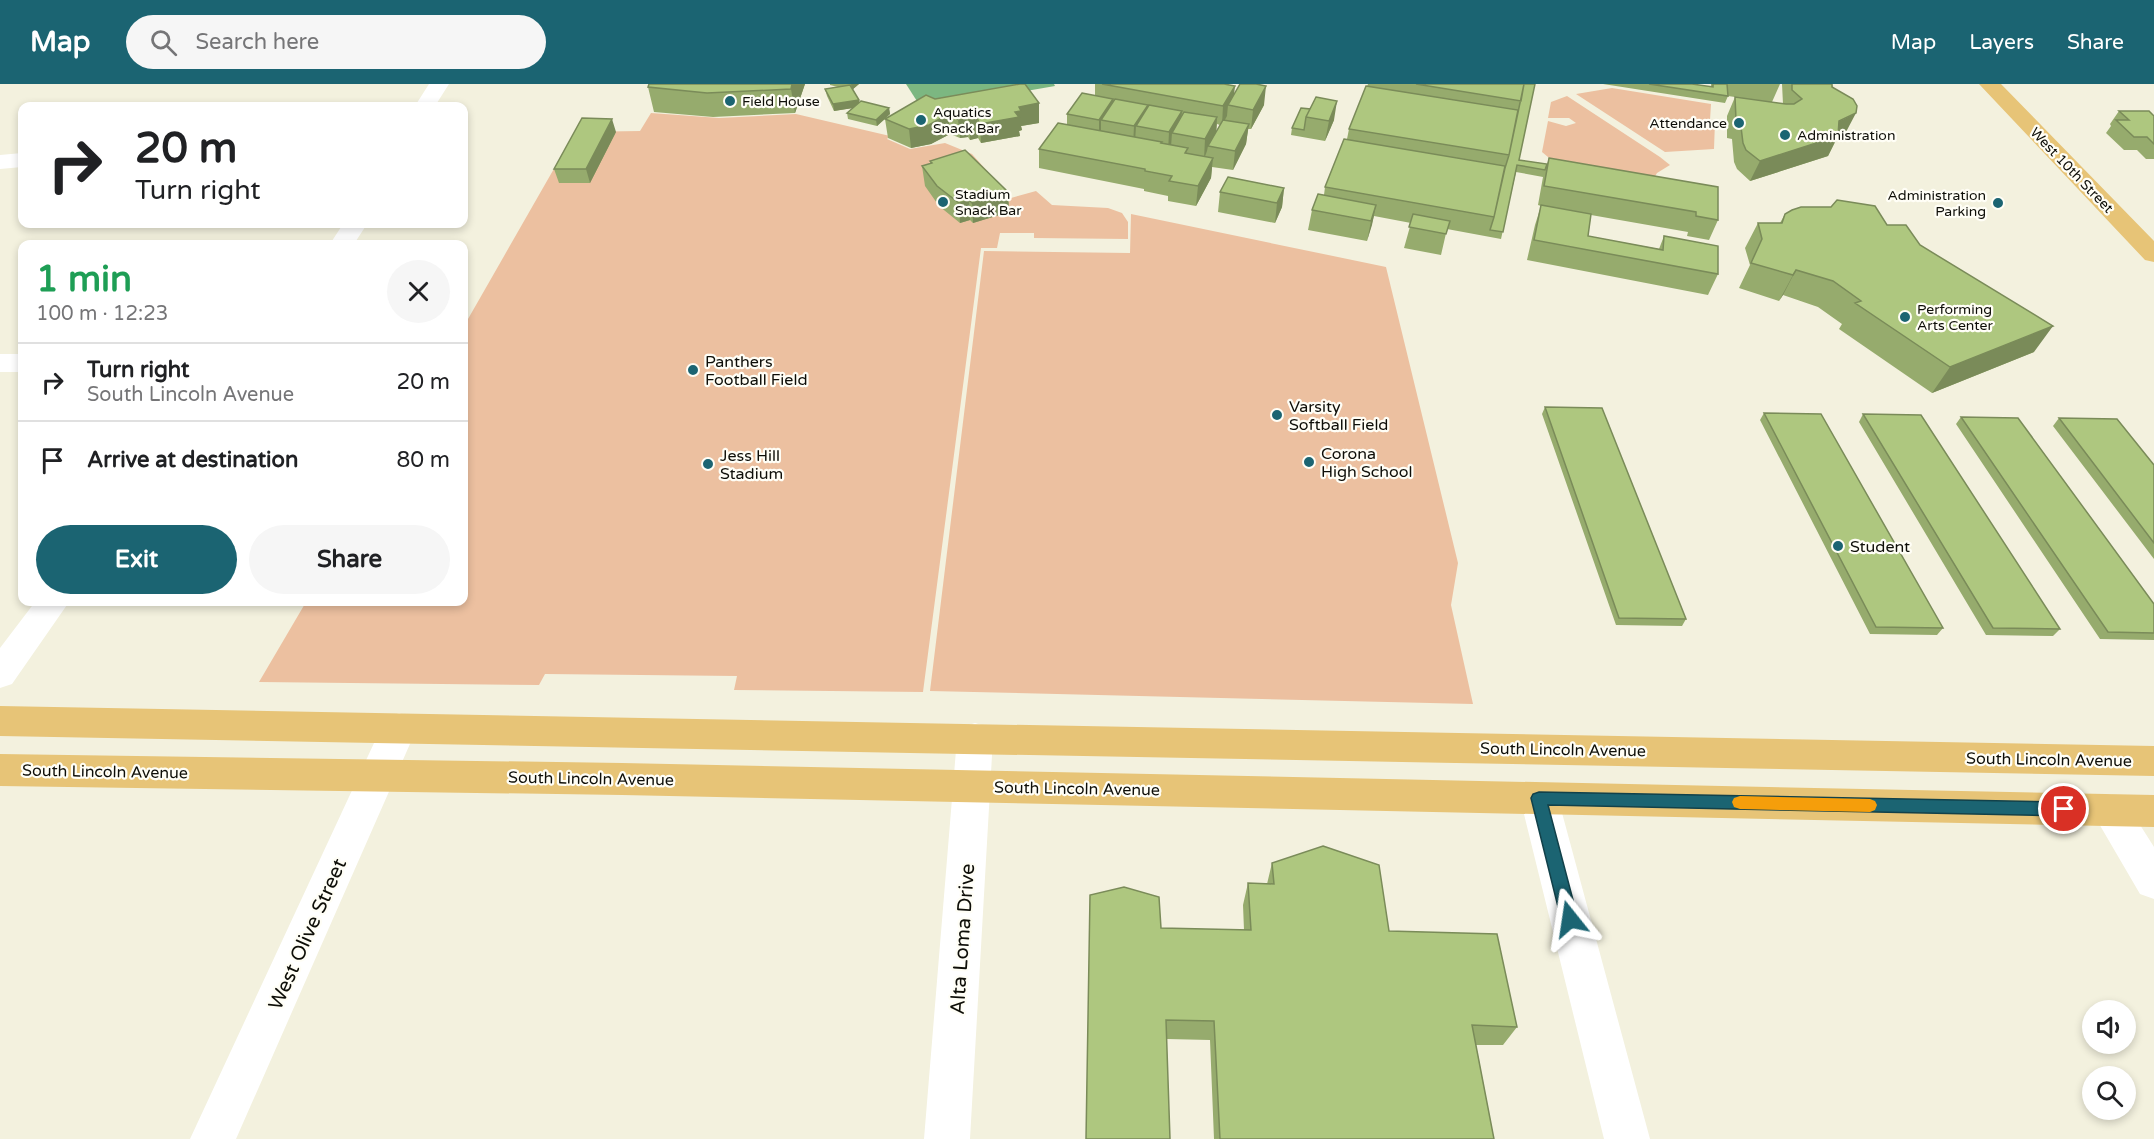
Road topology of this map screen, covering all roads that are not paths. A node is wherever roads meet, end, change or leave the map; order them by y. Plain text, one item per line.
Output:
1 (439, 84) edge
2 (1989, 84) edge
3 (427, 102) edge
4 (18, 160) edge
5 (0, 162) edge
6 (2154, 255) edge
7 (0, 363) edge
8 (18, 363) edge
9 (50, 606) edge
10 (0, 674) edge
11 (0, 721) edge
12 (399, 728) junction
13 (975, 738) junction
14 (2154, 761) edge
15 (0, 770) edge
16 (379, 774) junction
17 (972, 786) junction
18 (1539, 798) junction
19 (2110, 810) junction
20 (2154, 811) edge
21 (2154, 881) edge
22 (213, 1139) edge
23 (947, 1139) edge
24 (1627, 1139) edge

1 - 3 street
2 - 6 main road, West 10th Street
4 - 5 street
7 - 8 street
9 - 10 street
11 - 12 main road, South Lincoln Avenue
12 - 13 main road, South Lincoln Avenue
12 - 16 street, West Olive Street
13 - 14 main road, South Lincoln Avenue
13 - 17 street, Alta Loma Drive
15 - 16 main road, South Lincoln Avenue
16 - 17 main road, South Lincoln Avenue
16 - 22 street, West Olive Street
17 - 18 main road, South Lincoln Avenue
17 - 23 street, Alta Loma Drive
18 - 19 main road, South Lincoln Avenue
18 - 24 street
19 - 20 main road, South Lincoln Avenue
19 - 21 street

